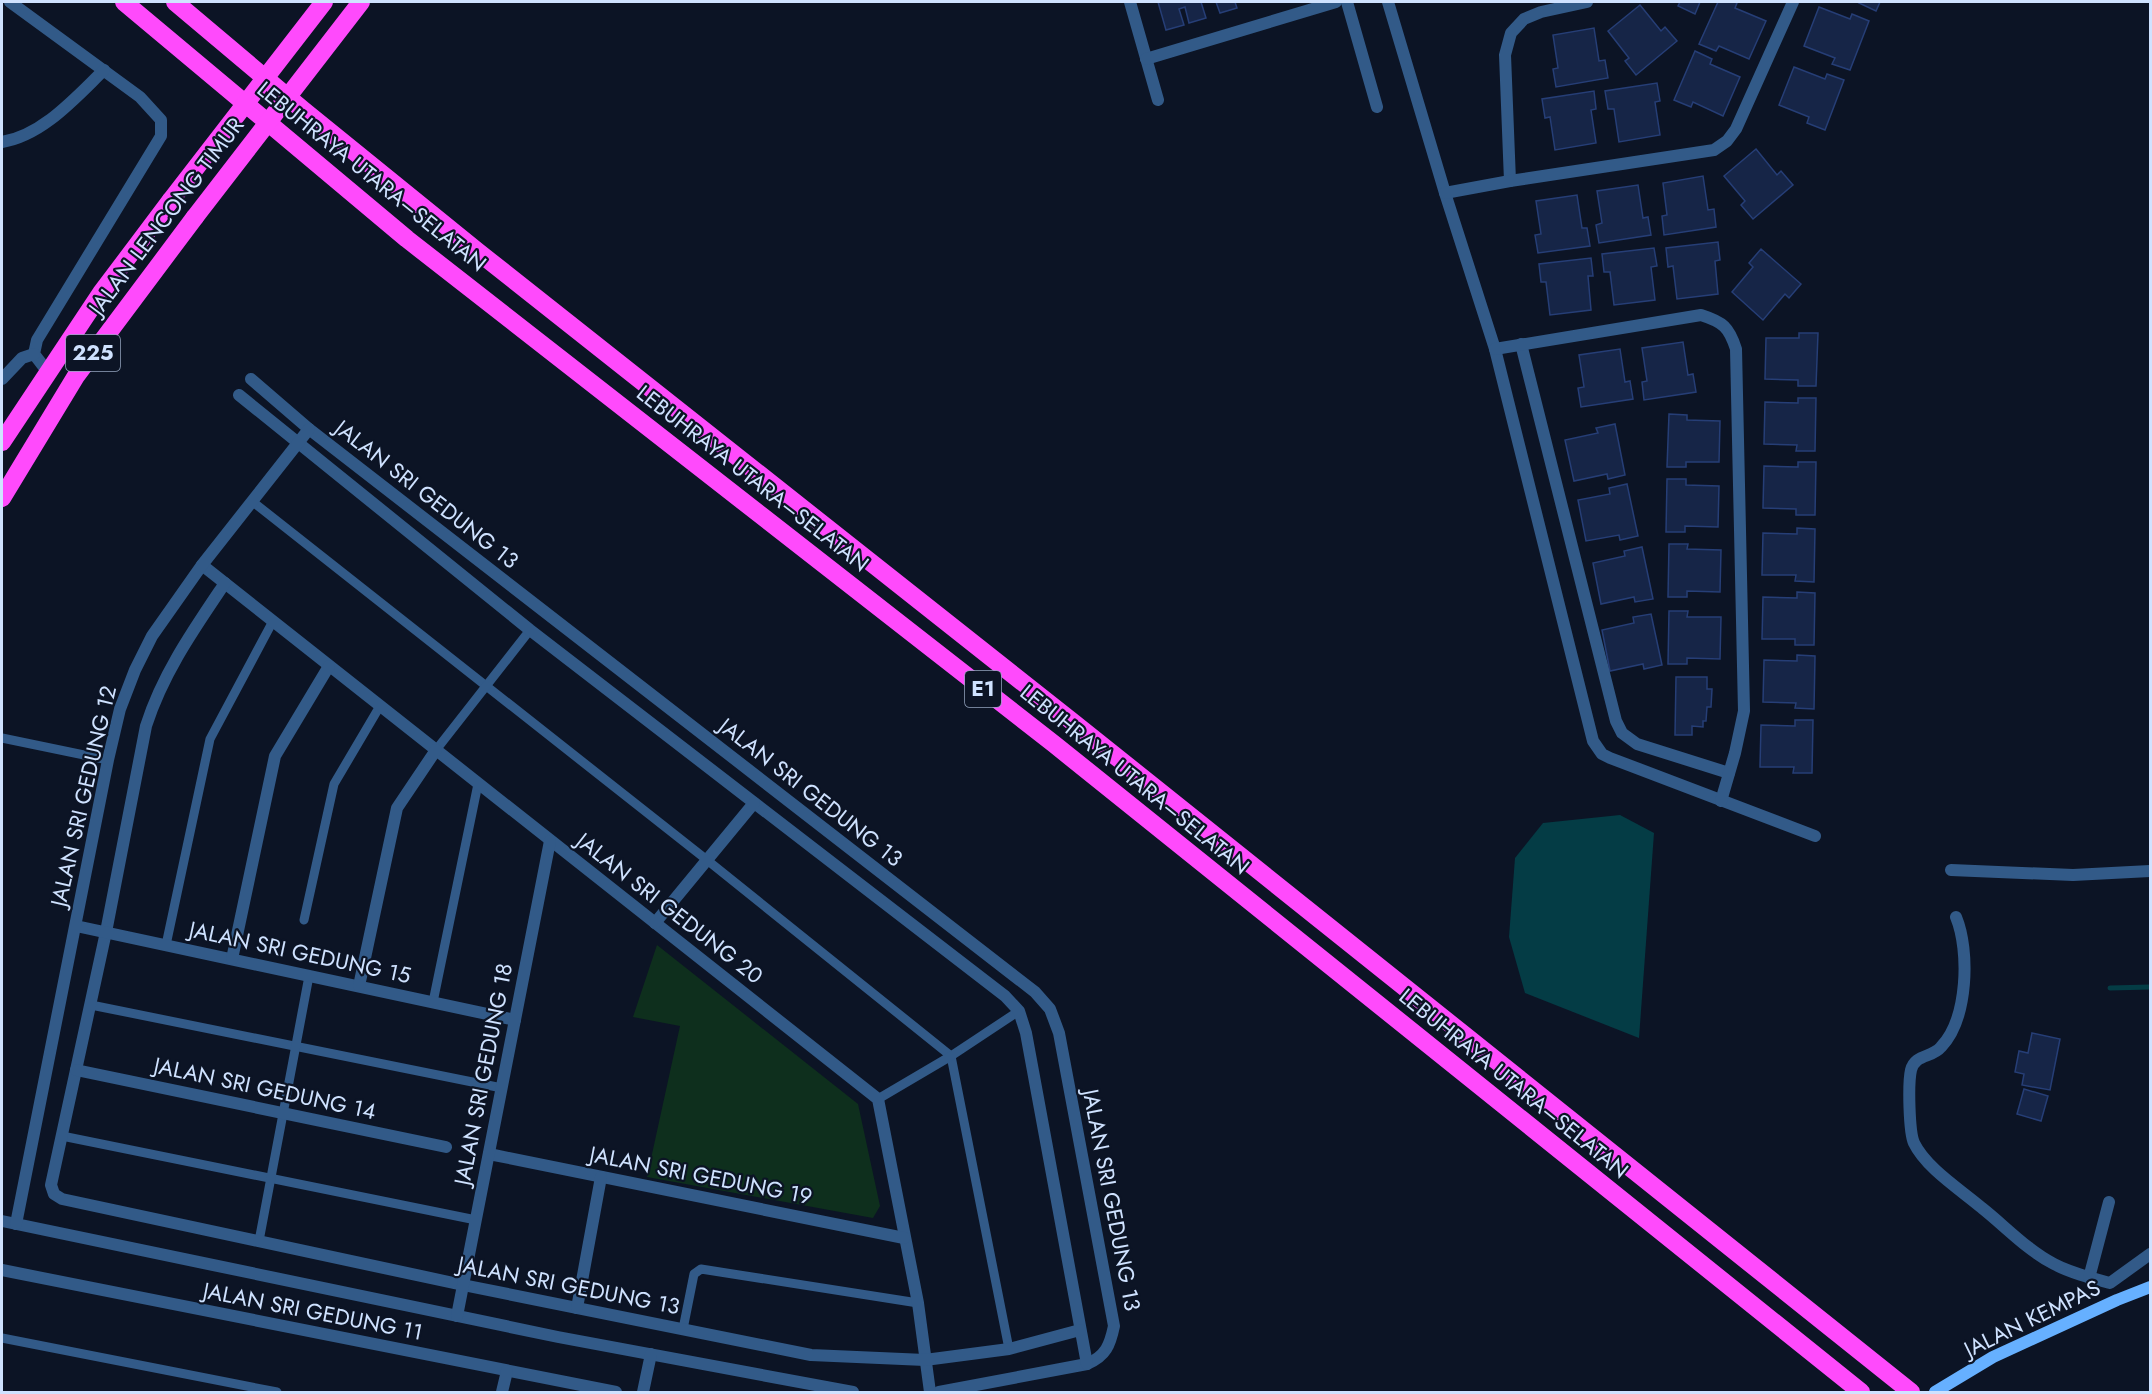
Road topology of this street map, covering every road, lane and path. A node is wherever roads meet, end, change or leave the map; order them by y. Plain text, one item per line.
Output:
1 (10, 2) edge
2 (124, 2) edge
3 (176, 2) edge
4 (324, 2) edge
5 (361, 2) edge
6 (1130, 2) edge
7 (1336, 2) edge
8 (1347, 2) edge
9 (1388, 2) edge
10 (1587, 2) edge
11 (1793, 2) edge
12 (1146, 59) junction
13 (104, 70) junction
14 (1158, 100) dead end
15 (1377, 106) dead end
16 (2, 142) edge
17 (1510, 181) junction
18 (1445, 194) junction
19 (1521, 344) junction
20 (1495, 349) junction
21 (34, 354) junction
22 (47, 371) junction
23 (251, 379) dead end
24 (2, 380) edge
25 (239, 395) dead end
26 (309, 429) junction
27 (2, 442) edge
28 (297, 444) junction
29 (2, 498) edge
30 (253, 502) junction
31 (202, 565) junction
32 (225, 583) junction
33 (273, 621) junction
34 (530, 630) junction
35 (329, 666) junction
36 (487, 686) junction
37 (380, 706) junction
38 (2, 738) edge
39 (436, 750) junction
40 (108, 760) junction
41 (1729, 773) junction
42 (478, 784) junction
43 (1721, 801) junction
44 (754, 803) junction
45 (1815, 836) dead end
46 (550, 841) junction
47 (707, 860) junction
48 (1951, 870) dead end
49 (2151, 872) edge
50 (1956, 917) dead end
51 (304, 920) dead end
52 (655, 923) junction
53 (76, 926) junction
54 (106, 932) junction
55 (165, 945) junction
56 (232, 959) junction
57 (309, 976) junction
58 (359, 986) junction
59 (433, 1002) junction
60 (90, 1005) junction
61 (1019, 1011) junction
62 (515, 1020) junction
63 (295, 1046) junction
64 (951, 1056) junction
65 (76, 1070) junction
66 (502, 1088) junction
67 (878, 1099) junction
68 (283, 1113) junction
69 (62, 1136) junction
70 (446, 1147) dead end
71 (489, 1154) junction
72 (601, 1177) junction
73 (270, 1179) junction
74 (54, 1194) joint
75 (2109, 1202) dead end
76 (476, 1220) junction
77 (2, 1221) edge
78 (16, 1224) junction
79 (904, 1238) junction
80 (259, 1241) junction
81 (2151, 1254) edge
82 (2, 1270) edge
83 (2089, 1278) junction
84 (2110, 1283) junction
85 (463, 1285) junction
86 (2151, 1287) edge
87 (2117, 1300) junction
88 (918, 1303) junction
89 (577, 1308) junction
90 (457, 1316) junction
91 (682, 1329) junction
92 (1080, 1330) junction
93 (2, 1338) edge
94 (1009, 1349) junction
95 (651, 1354) junction
96 (925, 1360) junction
97 (1087, 1364) junction
98 (507, 1371) junction
99 (569, 1388) edge
100 (277, 1392) edge
101 (502, 1392) edge
102 (616, 1392) edge
103 (643, 1392) edge
104 (853, 1392) edge
105 (930, 1392) edge
106 (939, 1392) edge
107 (1862, 1392) edge
108 (1911, 1392) edge
109 (1935, 1392) edge

1 - 13 street
2 - 107 highway, LEBUHRAYA UTARA–SELATAN / E1
3 - 108 highway, LEBUHRAYA UTARA–SELATAN / E1
4 - 22 highway, JALAN LENCONG TIMUR / 225, bridge
5 - 29 highway, JALAN LENCONG TIMUR / 225, bridge
6 - 12 street
7 - 12 street
8 - 15 street
9 - 18 street
10 - 17 street
11 - 17 street
12 - 14 street
13 - 16 street
13 - 21 street
17 - 18 street
18 - 20 street
19 - 20 street
19 - 41 street
19 - 41 street
20 - 43 street
21 - 22 street
21 - 24 street
22 - 27 highway, JALAN LENCONG TIMUR / 225
23 - 26 street, JALAN SRI GEDUNG 13
25 - 28 street, JALAN SRI GEDUNG 13
26 - 28 street, JALAN SRI GEDUNG 12
26 - 97 street, JALAN SRI GEDUNG 13
28 - 30 street, JALAN SRI GEDUNG 12
28 - 34 street, JALAN SRI GEDUNG 13
30 - 31 street, JALAN SRI GEDUNG 12
30 - 36 lane
31 - 32 street, JALAN SRI GEDUNG 20
31 - 40 street, JALAN SRI GEDUNG 12
32 - 33 street, JALAN SRI GEDUNG 20
32 - 54 street, JALAN SRI GEDUNG 12
33 - 35 street, JALAN SRI GEDUNG 20
33 - 55 lane
34 - 36 lane
34 - 44 street, JALAN SRI GEDUNG 13
35 - 37 street, JALAN SRI GEDUNG 20
35 - 56 street
36 - 39 lane
36 - 47 lane
37 - 39 street, JALAN SRI GEDUNG 20
37 - 51 lane
38 - 40 lane
39 - 42 street, JALAN SRI GEDUNG 20
39 - 58 street
40 - 53 street, JALAN SRI GEDUNG 12
41 - 43 street
42 - 46 street, JALAN SRI GEDUNG 20
42 - 59 lane
43 - 45 street
44 - 47 street
44 - 61 street, JALAN SRI GEDUNG 13
46 - 52 street, JALAN SRI GEDUNG 20
46 - 62 street, JALAN SRI GEDUNG 18
47 - 52 street
47 - 64 lane
48 - 49 street
50 - 83 street
52 - 67 street, JALAN SRI GEDUNG 20
53 - 54 street, JALAN SRI GEDUNG 15
53 - 78 street, JALAN SRI GEDUNG 12
54 - 55 street, JALAN SRI GEDUNG 15
54 - 60 street, JALAN SRI GEDUNG 12
55 - 56 street, JALAN SRI GEDUNG 15
56 - 57 street, JALAN SRI GEDUNG 15
57 - 58 street, JALAN SRI GEDUNG 15
57 - 63 lane
58 - 59 street, JALAN SRI GEDUNG 15
59 - 62 street, JALAN SRI GEDUNG 15
60 - 63 lane
60 - 65 street, JALAN SRI GEDUNG 12
61 - 64 lane
61 - 92 street, JALAN SRI GEDUNG 13
62 - 66 street, JALAN SRI GEDUNG 18
63 - 66 lane
63 - 68 lane
64 - 67 lane
64 - 94 lane
65 - 68 street, JALAN SRI GEDUNG 14
65 - 69 street, JALAN SRI GEDUNG 12
66 - 71 street, JALAN SRI GEDUNG 18
67 - 79 street
68 - 70 street, JALAN SRI GEDUNG 14
68 - 73 lane
69 - 73 lane
69 - 74 street, JALAN SRI GEDUNG 12
71 - 72 street, JALAN SRI GEDUNG 19
71 - 76 street, JALAN SRI GEDUNG 18
72 - 79 street, JALAN SRI GEDUNG 19
72 - 89 street
73 - 76 lane
73 - 80 lane
74 - 80 street, JALAN SRI GEDUNG 13
75 - 83 street
76 - 85 street, JALAN SRI GEDUNG 18
77 - 78 street
78 - 90 street
79 - 88 street
80 - 85 street, JALAN SRI GEDUNG 13
81 - 84 street
82 - 98 street, JALAN SRI GEDUNG 11
83 - 84 street
84 - 87 street
85 - 89 street, JALAN SRI GEDUNG 13
85 - 90 street, JALAN SRI GEDUNG 18
86 - 87 main road, JALAN KEMPAS
87 - 109 main road, JALAN KEMPAS
88 - 91 lane
88 - 96 street
89 - 91 street, JALAN SRI GEDUNG 13
90 - 95 street
91 - 96 street, JALAN SRI GEDUNG 13
92 - 94 street, JALAN SRI GEDUNG 13
92 - 97 street, JALAN SRI GEDUNG 13
93 - 100 lane
94 - 96 street, JALAN SRI GEDUNG 13
95 - 103 street
95 - 104 street
96 - 105 street
97 - 106 street, JALAN SRI GEDUNG 13
98 - 99 street, JALAN SRI GEDUNG 11
98 - 101 street
99 - 102 street, JALAN SRI GEDUNG 11

